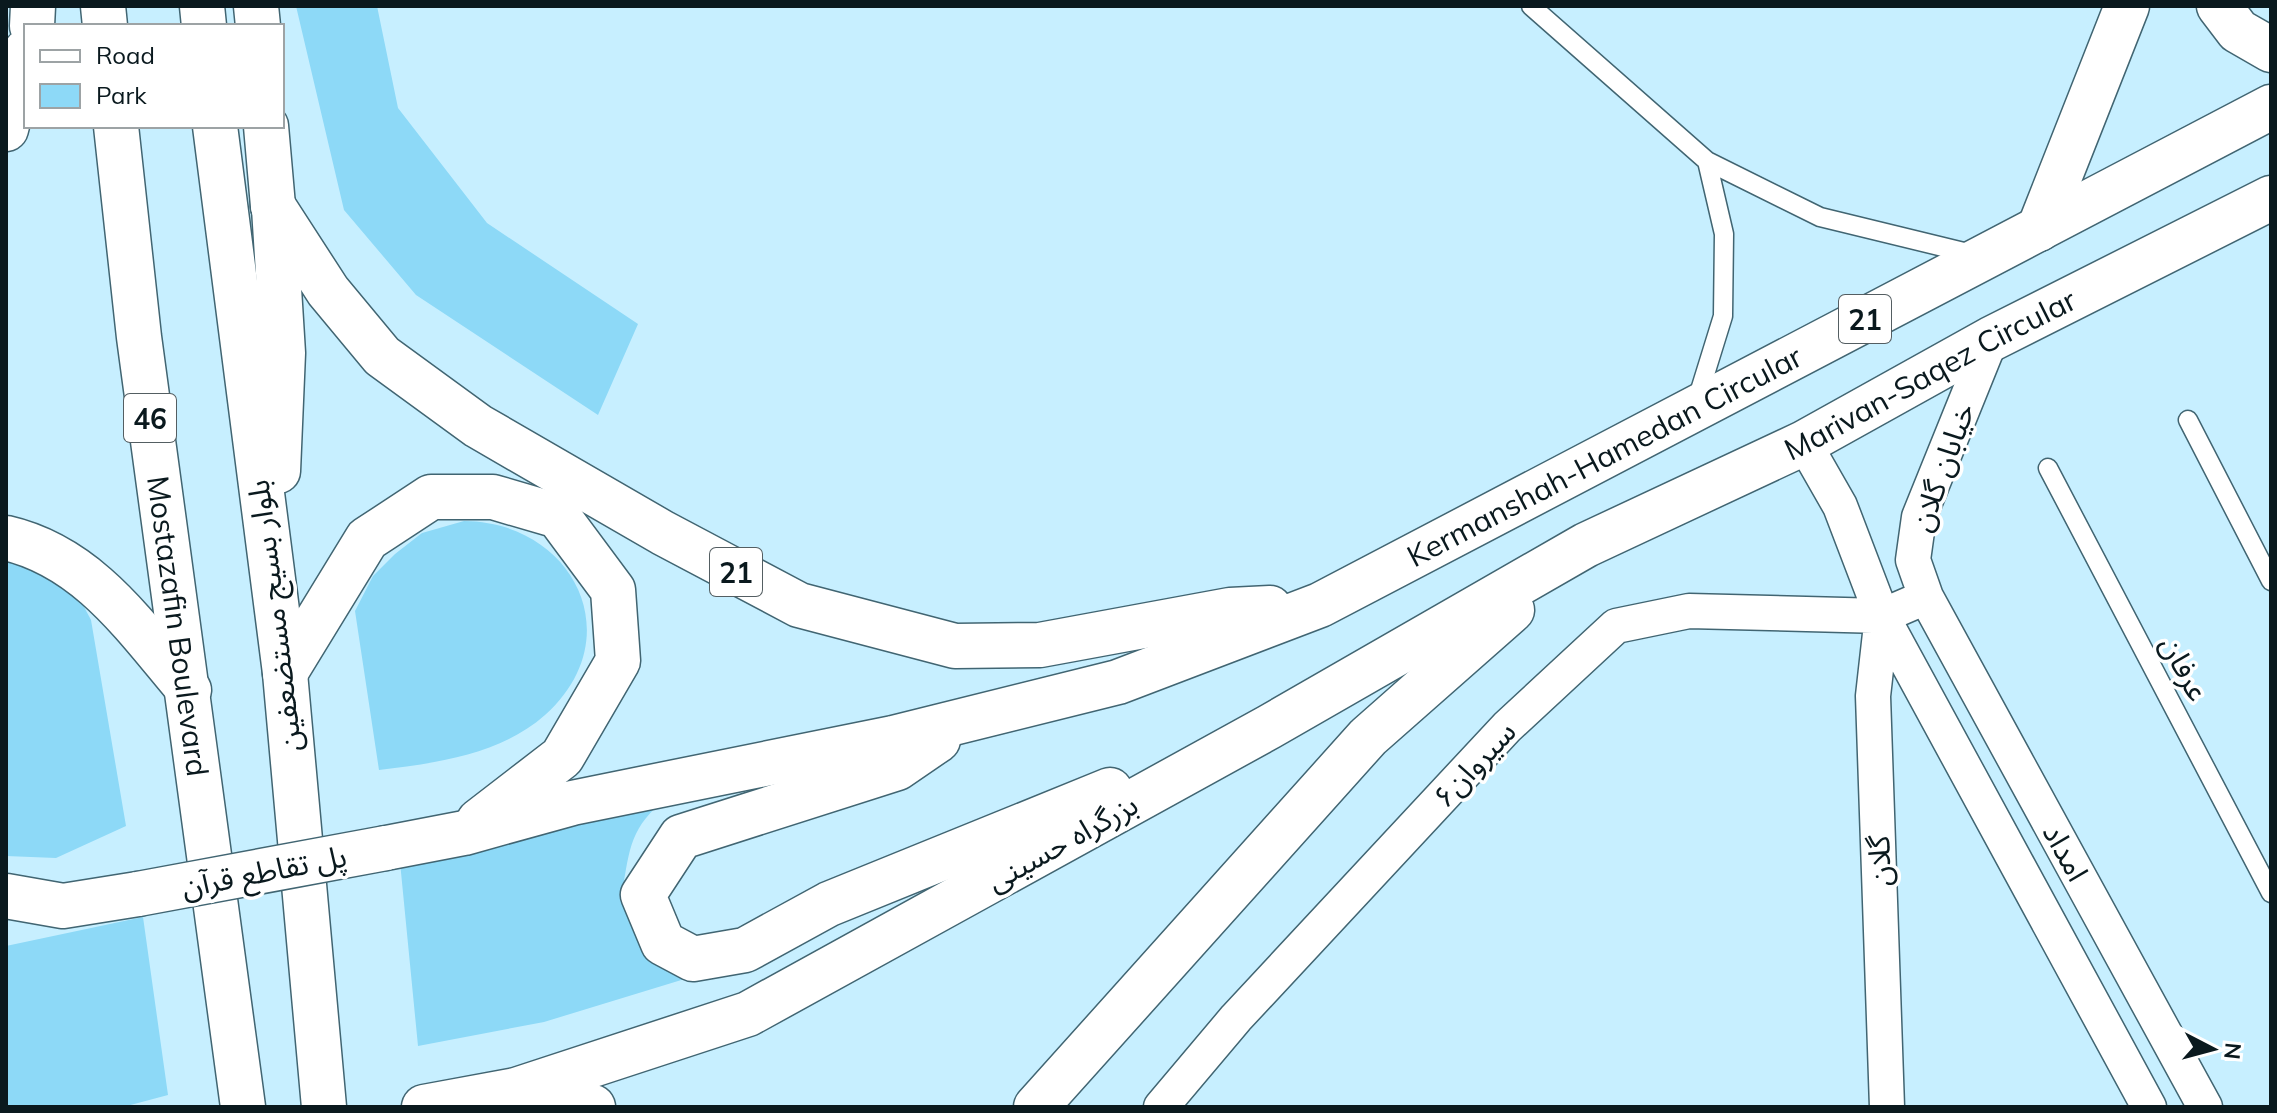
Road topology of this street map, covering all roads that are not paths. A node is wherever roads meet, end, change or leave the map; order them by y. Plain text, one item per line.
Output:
1 (1531, 6) edge
2 (2127, 6) edge
3 (2219, 6) edge
4 (2271, 50) edge
5 (24, 59) edge
6 (2271, 107) edge
7 (116, 128) edge
8 (215, 128) edge
9 (266, 128) edge
10 (6, 129) edge
11 (1707, 161) junction
12 (2271, 198) edge
13 (273, 206) junction
14 (2039, 229) junction
15 (1986, 257) junction
16 (1991, 339) junction
17 (1695, 408) junction
18 (2188, 420) dead end
19 (1804, 443) junction
20 (2048, 468) dead end
21 (6, 538) edge
22 (1586, 545) junction
23 (2271, 581) edge
24 (272, 585) junction
25 (1926, 597) junction
26 (1320, 605) junction
27 (1882, 616) junction
28 (285, 673) junction
29 (189, 690) junction
30 (973, 717) junction
31 (1269, 727) junction
32 (464, 833) junction
33 (2271, 893) edge
34 (6, 896) edge
35 (63, 906) junction
36 (6, 918) edge
37 (516, 1090) junction
38 (243, 1107) edge
39 (324, 1107) edge
40 (424, 1107) edge
41 (593, 1107) edge
42 (1036, 1107) edge
43 (1161, 1107) edge
44 (1887, 1107) edge
45 (2149, 1107) edge
46 (2205, 1107) edge

1 - 11 lane
2 - 14 main road
3 - 4 main road
5 - 10 main road
6 - 14 main road, Kermanshah-Hamedan Circular / 21
7 - 29 main road, 46
8 - 24 main road, بلوار بسیج مستضعفین
9 - 13 main road
11 - 15 lane
11 - 17 lane
12 - 16 main road, Marivan-Saqez Circular / 21
13 - 24 main road
13 - 26 main road, 21
14 - 15 main road, Kermanshah-Hamedan Circular / 21
15 - 17 main road, Kermanshah-Hamedan Circular / 21
16 - 19 main road, Marivan-Saqez Circular / 21
16 - 25 street, خیابان گلان
17 - 26 main road, Kermanshah-Hamedan Circular / 21
18 - 23 lane
19 - 22 main road, Marivan-Saqez Circular / 21
19 - 27 street
20 - 33 lane, عرفان
21 - 29 main road
22 - 31 main road, بزرگراه حسینی
22 - 42 main road, 21
24 - 28 main road, بلوار بسیج مستضعفین
25 - 27 street
25 - 46 street, امداد
26 - 30 main road, 21
27 - 43 street, سیروان۶
27 - 44 street, گلان
27 - 45 street, امداد
28 - 32 main road
28 - 39 main road, بلوار بسیج مستضعفین
29 - 38 main road, Mostazafin Boulevard / 46
30 - 31 main road
30 - 32 main road, 21
31 - 37 main road, بزرگراه حسینی
32 - 35 main road, پل تقاطع قرآن / 21, bridge
34 - 35 main road, 21
35 - 36 main road, پل تقاطع قرآن
37 - 40 main road
37 - 41 main road

